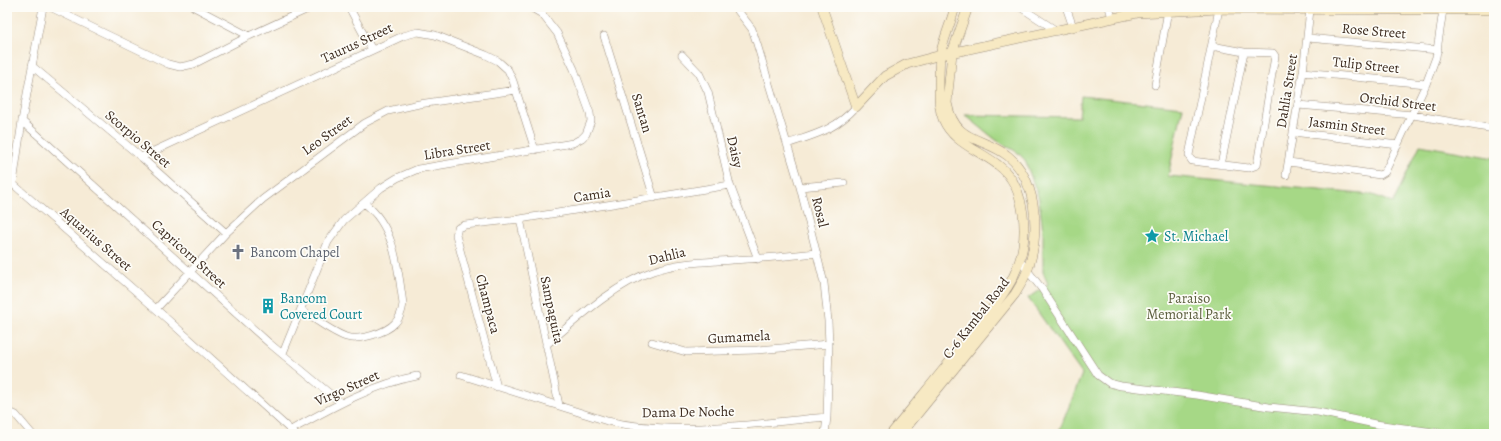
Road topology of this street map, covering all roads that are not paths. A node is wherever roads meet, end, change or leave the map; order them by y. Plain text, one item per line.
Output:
1 (43, 7) edge
2 (50, 7) edge
3 (194, 7) edge
4 (312, 7) edge
5 (349, 7) edge
6 (530, 7) edge
7 (735, 7) edge
8 (822, 7) edge
9 (955, 7) edge
10 (968, 7) edge
11 (1020, 7) edge
12 (1066, 7) edge
13 (1109, 7) edge
14 (1249, 8) edge
15 (1219, 9) junction
16 (1168, 10) junction
17 (1310, 10) junction
18 (1443, 10) junction
19 (1494, 10) edge
20 (1112, 18) junction
21 (1073, 27) junction
22 (1057, 30) junction
23 (249, 36) junction
24 (604, 36) dead end
25 (1308, 38) junction
26 (1212, 46) junction
27 (372, 50) junction
28 (1438, 50) junction
29 (1244, 52) junction
30 (952, 53) junction
31 (682, 55) dead end
32 (941, 55) junction
33 (32, 66) junction
34 (1303, 72) junction
35 (1426, 84) junction
36 (1155, 85) dead end
37 (516, 90) junction
38 (1298, 105) junction
39 (856, 107) junction
40 (1413, 115) junction
41 (22, 121) junction
42 (1494, 129) edge
43 (1293, 132) junction
44 (787, 144) junction
45 (1398, 146) junction
46 (535, 150) junction
47 (141, 157) junction
48 (1289, 162) junction
49 (1221, 165) junction
50 (1286, 176) dead end
51 (844, 183) dead end
52 (730, 185) junction
53 (800, 187) junction
54 (654, 198) junction
55 (364, 203) junction
56 (520, 219) junction
57 (458, 228) joint
58 (226, 233) junction
59 (816, 253) junction
60 (758, 259) junction
61 (1020, 261) junction
62 (1028, 270) junction
63 (190, 272) junction
64 (156, 309) junction
65 (301, 310) junction
66 (652, 342) dead end
67 (829, 344) junction
68 (546, 345) junction
69 (283, 354) junction
70 (461, 375) dead end
71 (417, 376) dead end
72 (497, 387) junction
73 (341, 403) junction
74 (559, 405) junction
75 (7, 410) edge
76 (827, 417) junction
77 (293, 432) edge
78 (32, 434) edge
79 (826, 434) edge
80 (891, 434) edge
81 (901, 434) edge
82 (1448, 434) edge

1 - 33 street, Aquarius Street
2 - 23 street
3 - 23 street
4 - 23 street
5 - 27 street
6 - 46 street, Libra Street
7 - 44 street, Rosal
8 - 39 main road
9 - 32 main road, C-6 Kambal Road
10 - 30 main road, C-6 Kambal Road
11 - 22 street
12 - 21 street
13 - 20 street
14 - 15 main road
14 - 17 main road
15 - 16 main road
15 - 26 street
16 - 20 main road
16 - 36 street
17 - 18 main road
17 - 25 street, Dahlia Street
18 - 19 main road
18 - 28 street
20 - 21 main road
21 - 22 main road
22 - 30 main road
24 - 54 street, Santan
25 - 28 street, Rose Street
25 - 34 street, Dahlia Street
26 - 29 street
26 - 49 street
27 - 37 street, Taurus Street
27 - 47 street, Taurus Street
28 - 35 street
29 - 49 street
29 - 49 street
30 - 32 main road
30 - 62 main road, C-6 Kambal Road
31 - 52 street, Daisy
32 - 39 main road
32 - 61 main road, C-6 Kambal Road
33 - 41 street, Aquarius Street
33 - 47 street, Scorpio Street
34 - 35 street, Tulip Street
34 - 38 street, Dahlia Street
35 - 40 street
37 - 46 street, Taurus Street
37 - 58 street, Leo Street
38 - 40 street, Orchid Street
38 - 43 street, Dahlia Street
39 - 44 street
40 - 42 street, Orchid Street
40 - 45 street
41 - 63 street, Capricorn Street
41 - 64 street, Aquarius Street
43 - 45 street, Jasmin Street
43 - 48 street, Dahlia Street
44 - 53 street, Rosal
45 - 48 street
46 - 55 street, Libra Street
47 - 58 street, Scorpio Street
48 - 50 street, Dahlia Street
51 - 53 street
52 - 54 street, Camia
52 - 60 street, Daisy
53 - 59 street, Rosal
54 - 56 street, Camia
55 - 65 street, Libra Street
55 - 65 street
56 - 57 street, Camia
56 - 68 street, Sampaguita
57 - 72 street, Champaca
58 - 63 street, Leo Street
59 - 60 street, Dahlia
59 - 67 street, Rosal
60 - 68 street, Dahlia
61 - 62 street
61 - 80 main road, C-6 Kambal Road
62 - 81 main road, C-6 Kambal Road
62 - 82 street
63 - 64 street, Leo Street
63 - 69 street, Capricorn Street
64 - 77 street, Aquarius Street
65 - 69 street, Libra Street
66 - 67 street, Gumamela
67 - 76 street, Rosal
68 - 74 street, Sampaguita
69 - 73 street, Capricorn Street
70 - 72 street, Dama De Noche
71 - 73 street, Virgo Street
72 - 74 street, Dama De Noche
73 - 77 street, Virgo Street
74 - 76 street, Dama De Noche
75 - 78 street
76 - 79 street, Rosal

